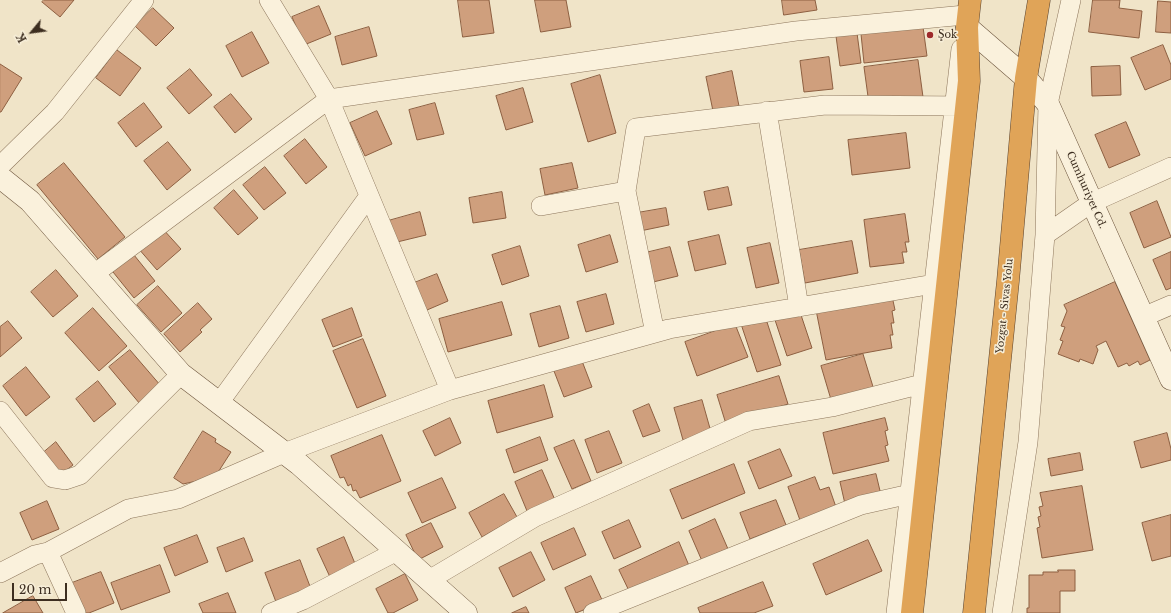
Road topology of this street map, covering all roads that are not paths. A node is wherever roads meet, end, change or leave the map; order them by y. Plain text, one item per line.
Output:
1 (144, 0) edge
2 (269, 0) edge
3 (1039, 0) edge
4 (1071, 0) edge
5 (967, 11) edge
6 (1026, 78) junction
7 (329, 99) junction
8 (1048, 104) junction
9 (960, 106) junction
10 (767, 111) junction
11 (0, 166) edge
12 (1171, 167) edge
13 (0, 177) edge
14 (626, 191) junction
15 (369, 196) junction
16 (1091, 203) junction
17 (541, 206) dead end
18 (1045, 235) junction
19 (94, 274) junction
20 (934, 284) junction
21 (1171, 305) edge
22 (799, 307) junction
23 (1143, 317) junction
24 (655, 333) junction
25 (182, 374) junction
26 (1171, 379) edge
27 (922, 384) junction
28 (450, 390) junction
29 (219, 403) junction
30 (0, 411) edge
31 (284, 453) junction
32 (910, 494) junction
33 (48, 552) junction
34 (397, 552) junction
35 (0, 573) edge
36 (429, 580) junction
37 (76, 613) edge
38 (271, 613) edge
39 (466, 613) edge
40 (593, 613) edge
41 (896, 613) edge
42 (912, 613) edge
43 (974, 613) edge
44 (1002, 613) edge

1 - 11 street
2 - 7 street
3 - 6 highway, Yozgat - Sivas Yolu
4 - 8 street
5 - 6 street, Cumhuriyet Cd.
5 - 7 street
5 - 9 highway
6 - 8 street, Cumhuriyet Cd.
6 - 43 highway, Yozgat - Sivas Yolu
7 - 15 street
7 - 19 street
8 - 16 street, Cumhuriyet Cd.
8 - 18 street
9 - 10 street
9 - 20 street
9 - 42 highway
10 - 14 street
10 - 22 street
12 - 16 street
13 - 19 street
14 - 17 street
14 - 24 street
15 - 28 street
15 - 29 street
16 - 18 street
16 - 23 street, Cumhuriyet Cd.
18 - 44 street
19 - 25 street
20 - 22 street
20 - 27 street
21 - 23 street
22 - 24 street
23 - 26 street, Cumhuriyet Cd.
24 - 28 street
25 - 29 street
25 - 30 street
27 - 32 street
27 - 36 street
28 - 31 street
29 - 31 street
31 - 33 street
31 - 34 street
32 - 40 street
32 - 41 street
33 - 35 street
33 - 37 street
34 - 36 street
34 - 38 street
36 - 39 street

